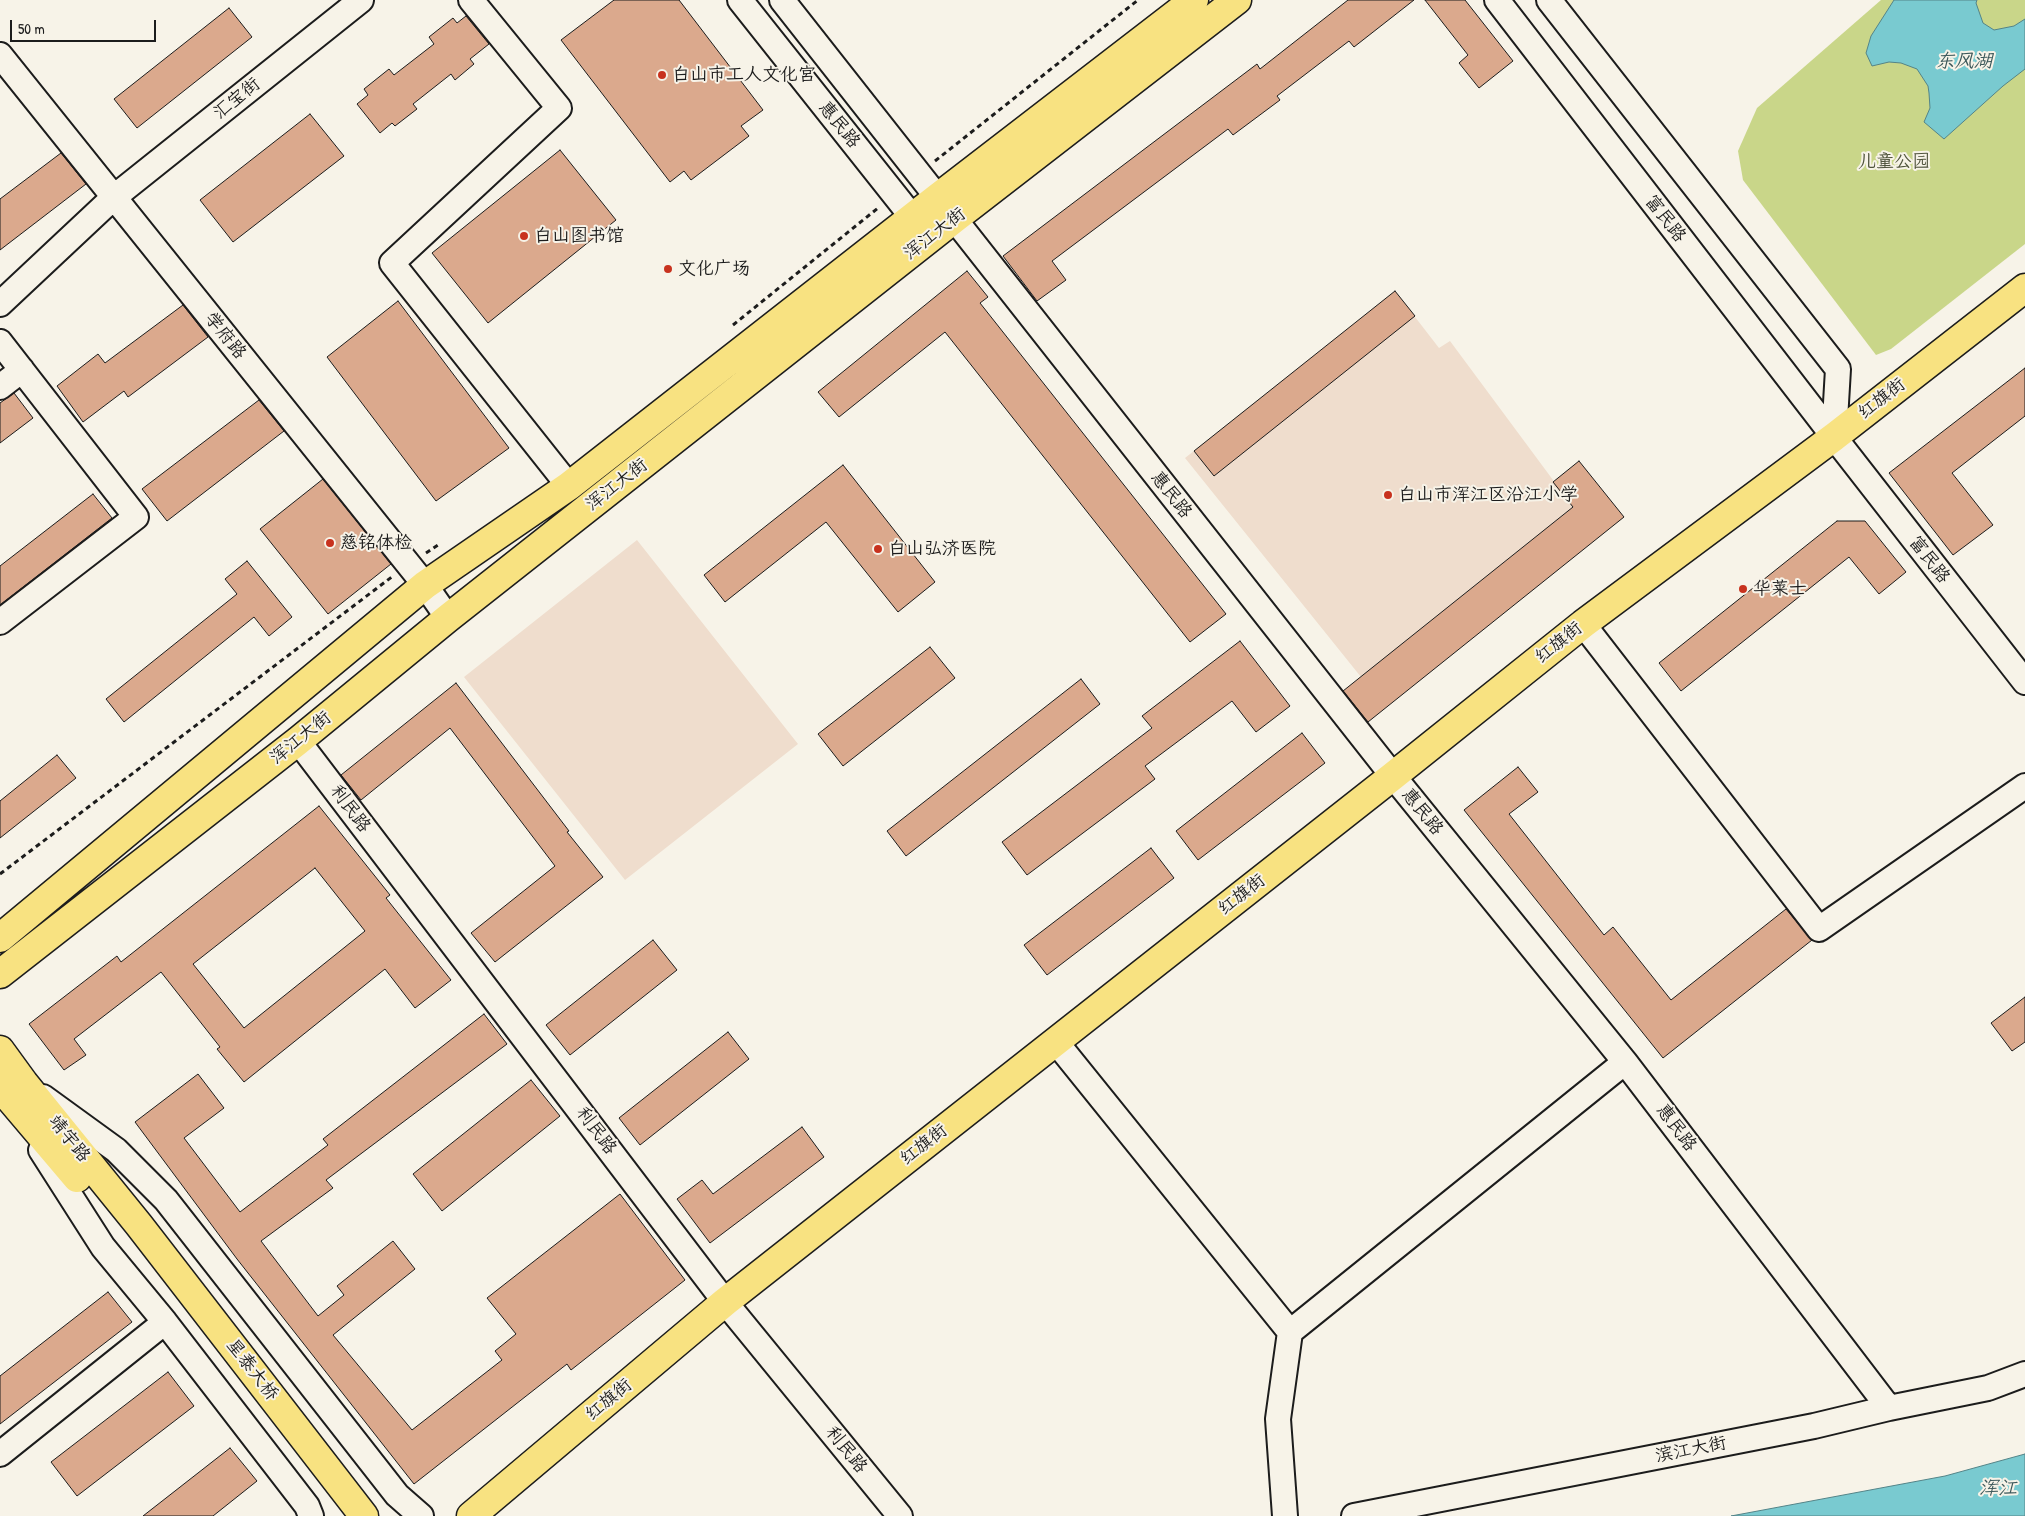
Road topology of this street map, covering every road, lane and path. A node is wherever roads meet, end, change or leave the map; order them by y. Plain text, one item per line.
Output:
1 (362, 0) edge
2 (471, 0) edge
3 (740, 0) edge
4 (782, 0) edge
5 (1138, 0) edge
6 (1194, 0) edge
7 (1497, 0) edge
8 (1549, 0) edge
9 (1220, 5) edge
10 (0, 55) edge
11 (919, 174) junction
12 (894, 194) junction
13 (114, 198) junction
14 (937, 198) junction
15 (913, 218) junction
16 (954, 219) junction
17 (2025, 288) edge
18 (0, 304) edge
19 (733, 326) dead end
20 (0, 342) edge
21 (22, 370) junction
22 (0, 387) edge
23 (1834, 438) junction
24 (569, 486) junction
25 (441, 543) dead end
26 (417, 575) junction
27 (448, 618) junction
28 (0, 622) edge
29 (1583, 624) junction
30 (2025, 682) edge
31 (298, 741) junction
32 (1393, 776) junction
33 (2025, 786) edge
34 (0, 874) edge
35 (0, 938) edge
36 (0, 974) edge
37 (1056, 1042) junction
38 (0, 1050) edge
39 (1625, 1062) junction
40 (9, 1087) edge
41 (134, 1232) junction
42 (725, 1302) junction
43 (165, 1322) junction
44 (1290, 1332) junction
45 (2025, 1374) edge
46 (1888, 1408) junction
47 (0, 1454) edge
48 (311, 1516) edge
49 (340, 1516) edge
50 (364, 1516) edge
51 (421, 1516) edge
52 (472, 1516) edge
53 (900, 1516) edge
54 (1285, 1516) edge
55 (1354, 1516) edge

1 - 13 street, 汇宝街
2 - 24 street
3 - 12 street, 惠民路
4 - 11 street, 惠民路
5 - 11 path
6 - 14 main road, 浑江大街
7 - 23 street, 富民路
8 - 23 street
9 - 16 main road, 浑江大街
10 - 13 street, 学府路
11 - 14 street, 惠民路
12 - 15 street, 惠民路
12 - 19 path
13 - 18 street, 汇宝街
13 - 26 street, 学府路
14 - 15 main road, 浑江大街
14 - 16 street, 惠民路
15 - 16 street
15 - 24 main road, 浑江大街
16 - 27 main road, 浑江大街
16 - 32 street, 惠民路
17 - 23 main road, 红旗街
20 - 21 street
21 - 22 street
21 - 28 street
23 - 29 main road, 红旗街
23 - 30 street, 富民路
24 - 26 main road, 浑江大街
25 - 26 path
26 - 27 street, 学府路
26 - 34 path
26 - 35 main road, 浑江大街
27 - 31 main road, 浑江大街
29 - 32 main road, 红旗街
29 - 33 street
31 - 36 main road, 浑江大街
31 - 42 street, 利民路
32 - 37 main road, 红旗街
32 - 39 street, 惠民路
37 - 42 main road, 红旗街
37 - 44 street
38 - 40 main road, 靖宇路
39 - 44 street
39 - 46 street, 惠民路
40 - 41 main road, 靖宇路
40 - 43 street
40 - 51 street
41 - 49 main road, 星泰大桥
41 - 50 main road, 星泰大桥
42 - 52 main road, 红旗街
42 - 53 street, 利民路
43 - 47 street
43 - 48 street
44 - 54 street
45 - 46 street, 滨江大街
46 - 55 street, 滨江大街

